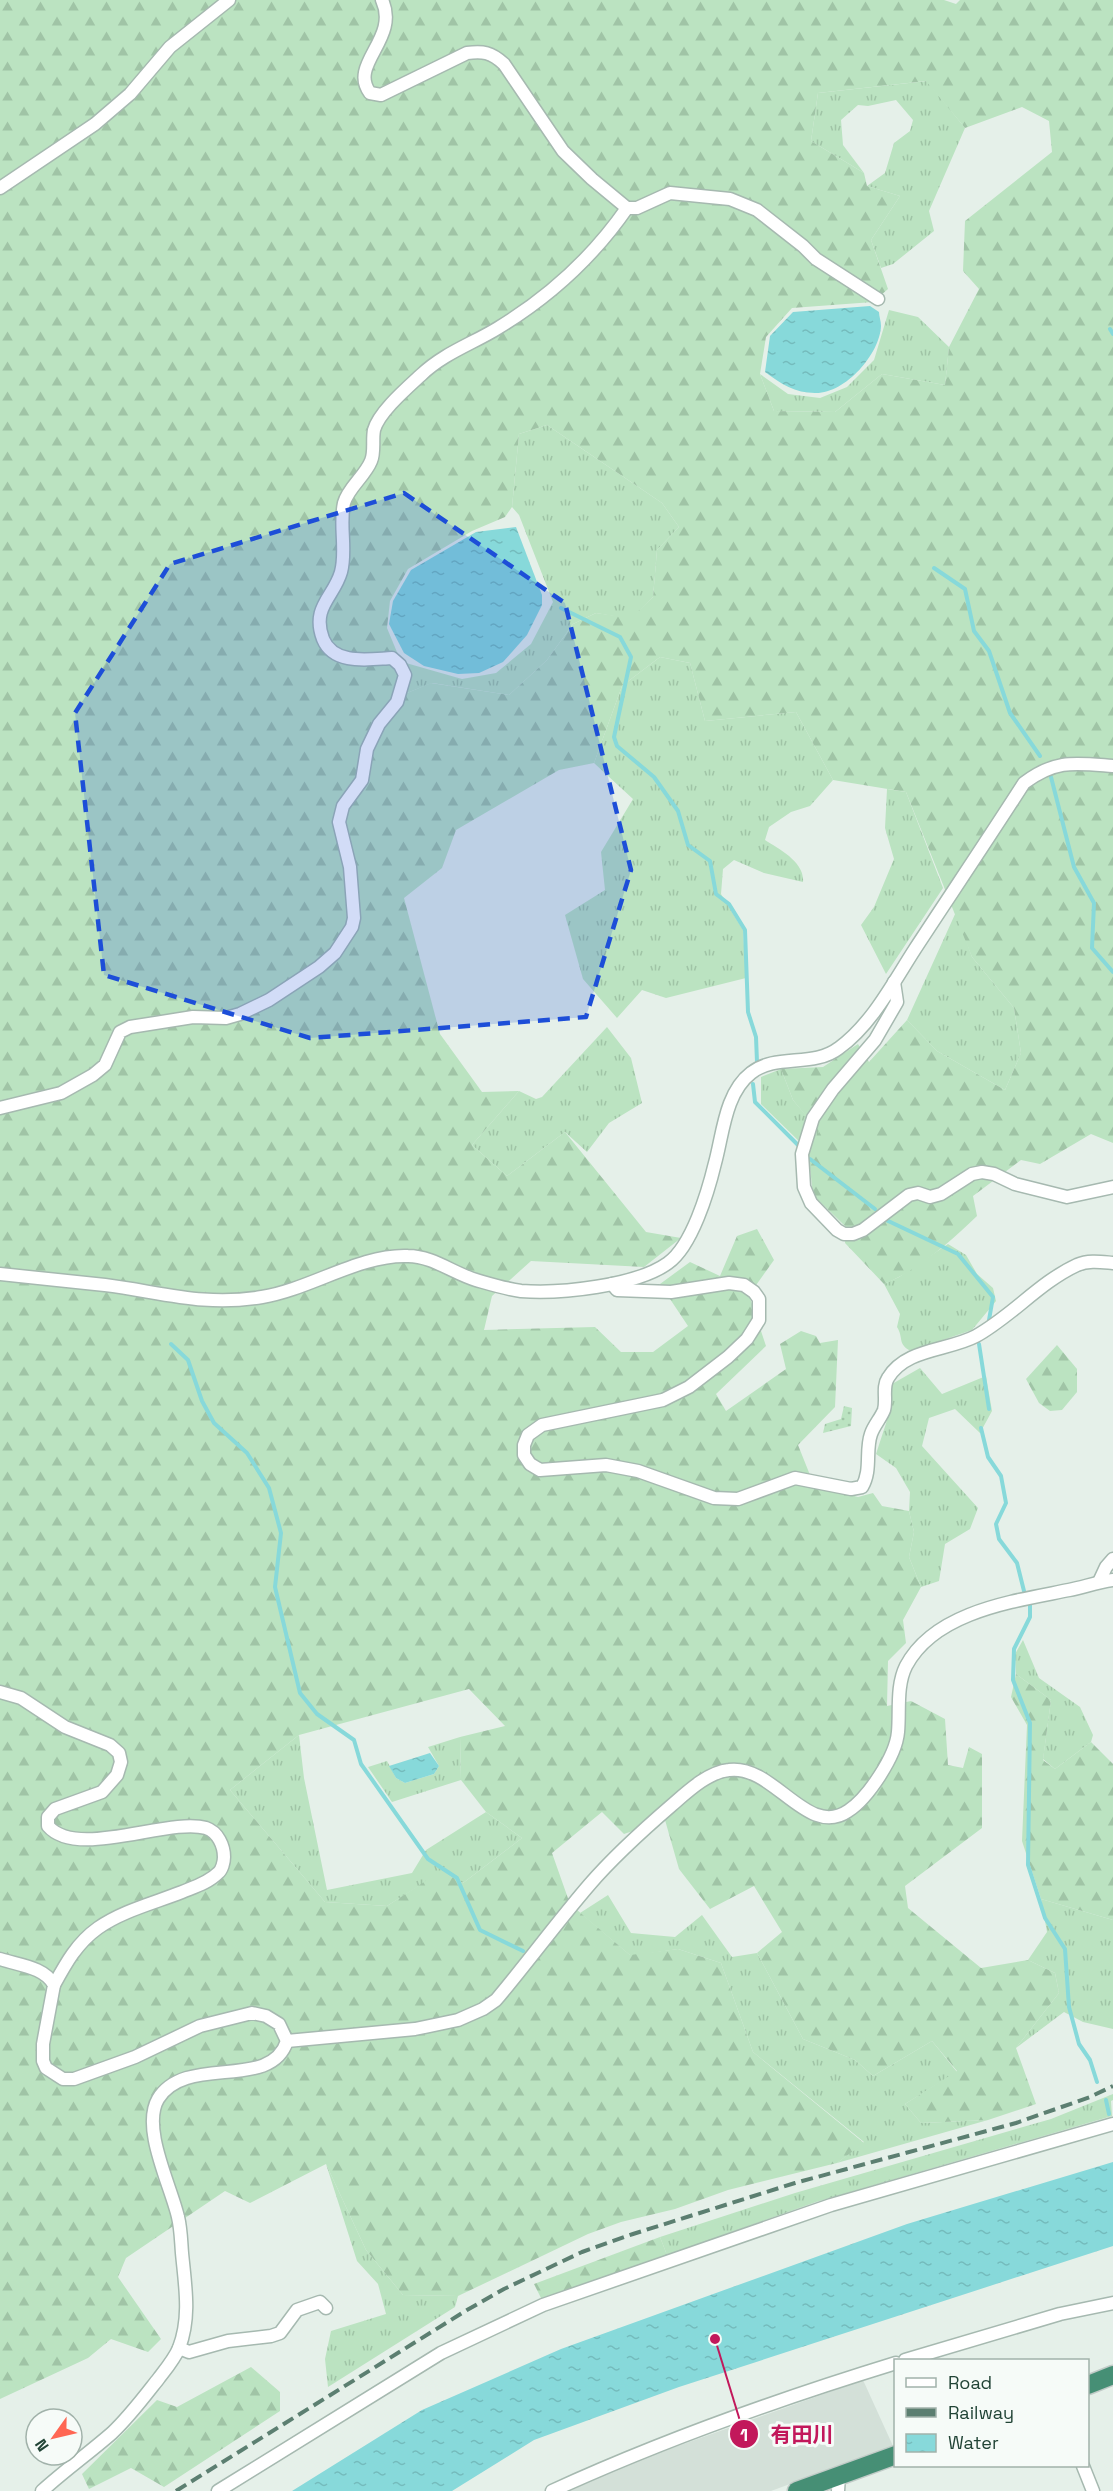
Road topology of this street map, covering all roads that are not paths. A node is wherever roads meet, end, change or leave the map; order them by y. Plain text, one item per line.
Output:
1 (229, 0) edge
2 (382, 0) edge
3 (0, 188) edge
4 (627, 208) junction
5 (878, 299) dead end
6 (1113, 766) edge
7 (894, 982) junction
8 (0, 1108) edge
9 (1113, 1187) edge
10 (1113, 1263) edge
11 (0, 1274) edge
12 (612, 1284) junction
13 (1113, 1559) edge
14 (1113, 1580) edge
15 (1099, 1582) junction
16 (0, 1692) edge
17 (0, 1959) edge
18 (54, 1985) junction
19 (287, 2041) junction
20 (1113, 2124) edge
21 (1113, 2303) edge
22 (326, 2308) dead end
23 (179, 2349) junction
24 (912, 2359) edge
25 (894, 2364) edge
26 (1113, 2375) edge
27 (1089, 2385) edge
28 (894, 2456) edge
29 (1083, 2467) edge
30 (839, 2483) edge
31 (42, 2491) edge
32 (218, 2491) edge
33 (552, 2491) edge
34 (797, 2491) edge
35 (1093, 2491) edge

1 - 3 street
2 - 4 street
4 - 5 street
4 - 8 street
6 - 7 street
7 - 9 street
7 - 12 street
10 - 12 street
11 - 12 street
13 - 15 street
14 - 15 street
15 - 19 street
16 - 18 street
17 - 18 street
18 - 19 street
19 - 23 street
20 - 32 street
21 - 24 street
22 - 23 street
23 - 31 street
25 - 33 street
26 - 27 highway
28 - 30 highway
29 - 35 street
30 - 34 highway

